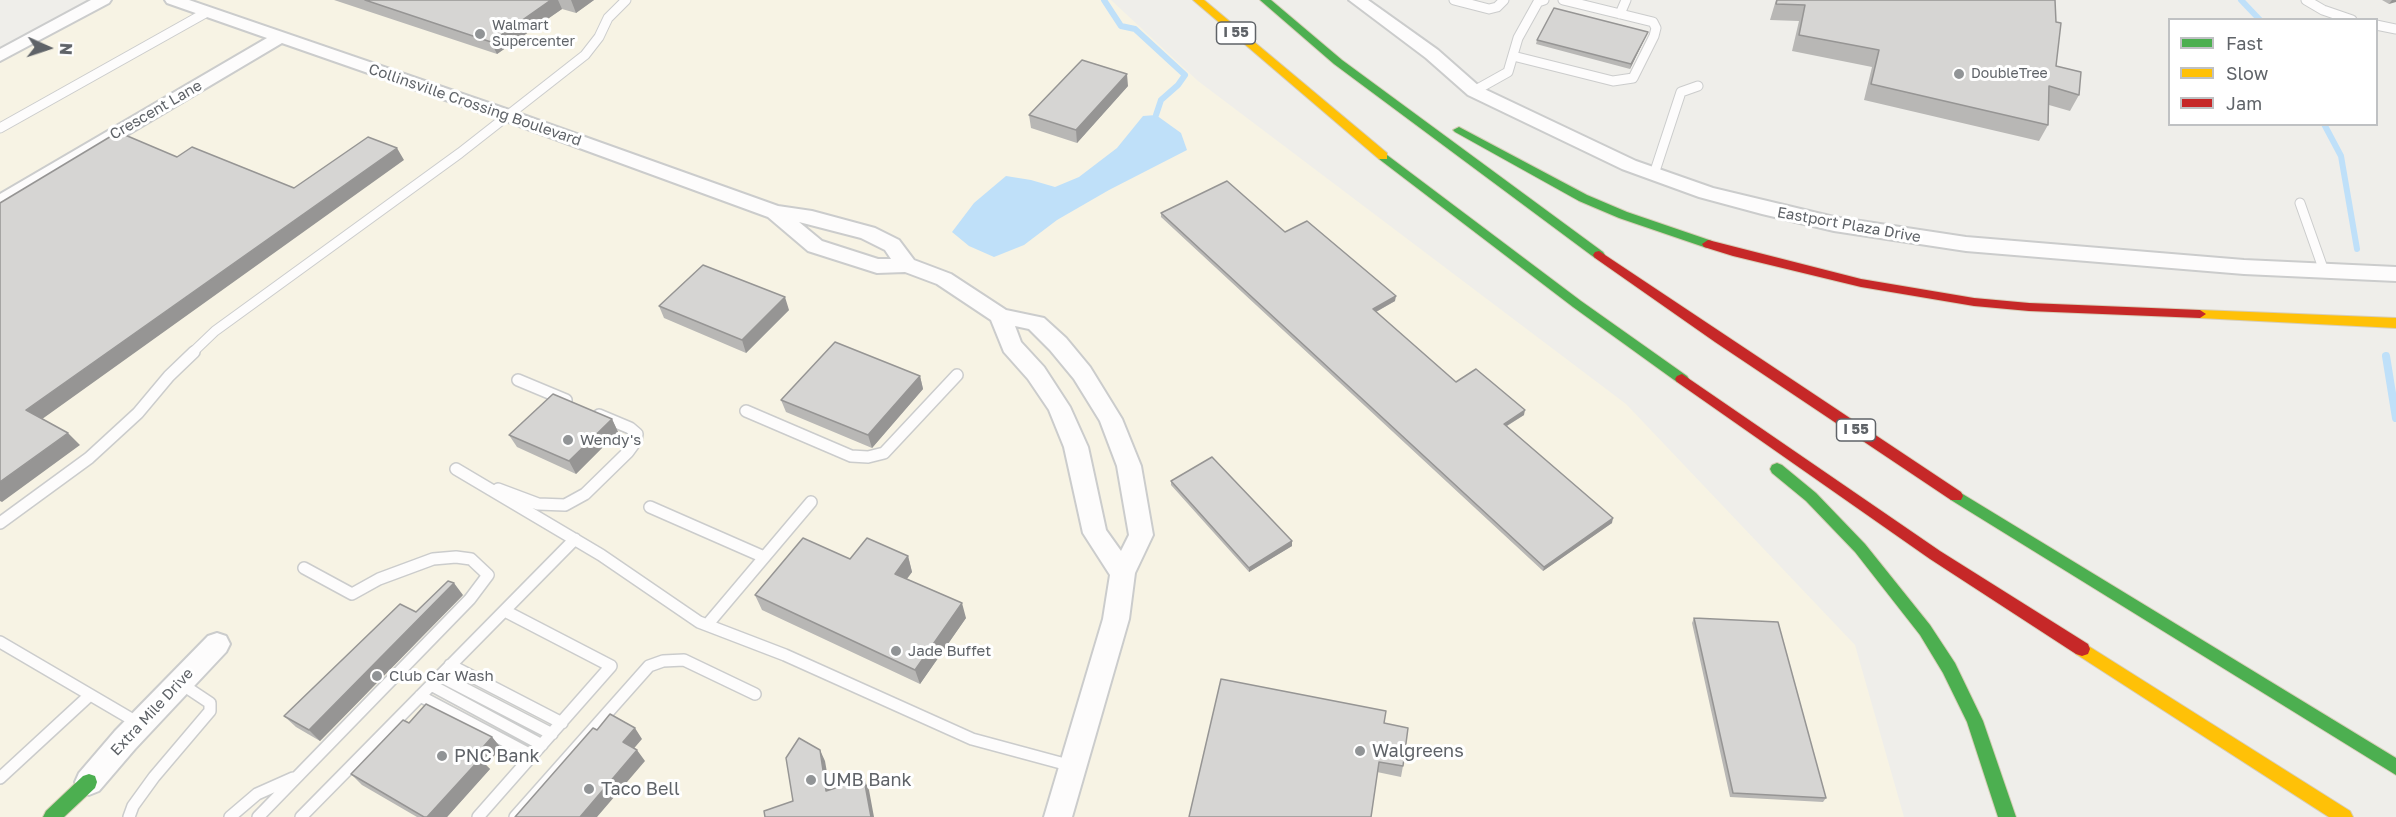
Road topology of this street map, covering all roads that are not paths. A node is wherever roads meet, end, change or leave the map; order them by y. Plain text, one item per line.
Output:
1 (103, 0) edge
2 (173, 0) edge
3 (626, 0) edge
4 (1198, 0) edge
5 (1265, 0) edge
6 (1357, 0) edge
7 (1454, 0) edge
8 (1504, 0) edge
9 (1544, 0) edge
10 (1563, 0) edge
11 (1626, 0) edge
12 (2306, 0) edge
13 (207, 12) junction
14 (1620, 14) junction
15 (2346, 18) edge
16 (2378, 25) edge
17 (2396, 29) edge
18 (281, 37) junction
19 (3, 52) edge
20 (1513, 56) junction
21 (1338, 62) junction
22 (1387, 82) dead end
23 (1698, 86) dead end
24 (1474, 91) junction
25 (509, 116) junction
26 (1443, 119) dead end
27 (0, 128) edge
28 (1654, 174) junction
29 (0, 202) edge
30 (2300, 203) dead end
31 (775, 212) junction
32 (907, 265) junction
33 (2324, 271) junction
34 (2396, 273) edge
35 (1000, 316) junction
36 (2396, 323) edge
37 (957, 375) dead end
38 (518, 380) dead end
39 (746, 411) dead end
40 (1732, 415) junction
41 (1757, 447) dead end
42 (1769, 462) dead end
43 (456, 469) dead end
44 (484, 485) junction
45 (811, 502) dead end
46 (650, 507) dead end
47 (0, 523) edge
48 (575, 539) junction
49 (764, 557) junction
50 (304, 568) dead end
51 (1123, 573) junction
52 (505, 611) junction
53 (707, 625) junction
54 (0, 642) edge
55 (217, 644) dead end
56 (450, 665) junction
57 (435, 680) junction
58 (180, 682) junction
59 (755, 694) dead end
60 (90, 695) junction
61 (420, 696) junction
62 (562, 723) junction
63 (140, 724) junction
64 (552, 734) junction
65 (542, 745) junction
66 (533, 756) junction
67 (1072, 766) junction
68 (2396, 767) edge
69 (298, 775) junction
70 (0, 778) edge
71 (89, 782) junction
72 (79, 808) dead end
73 (51, 817) edge
74 (129, 817) edge
75 (230, 817) edge
76 (258, 817) edge
77 (301, 817) edge
78 (478, 817) edge
79 (515, 817) edge
80 (1058, 817) edge
81 (2007, 817) edge
82 (2344, 817) edge

1 - 19 street
2 - 13 street, Collinsville Crossing Boulevard
3 - 25 lane
4 - 40 main road, I 55
5 - 21 main road, I 55
6 - 24 street, Eastport Plaza Drive
7 - 8 lane
9 - 20 lane
10 - 14 lane
11 - 14 lane
12 - 15 lane
13 - 18 street, Collinsville Crossing Boulevard
13 - 27 lane
14 - 20 lane
16 - 17 lane
18 - 25 street, Collinsville Crossing Boulevard
18 - 29 street, Crescent Lane
20 - 24 lane
21 - 22 main road
21 - 68 main road, I 55
23 - 28 lane
24 - 28 street, Eastport Plaza Drive
25 - 31 street, Collinsville Crossing Boulevard
25 - 47 lane
26 - 36 main road
28 - 33 street, Eastport Plaza Drive
30 - 33 lane
31 - 32 street, Collinsville Crossing Boulevard
31 - 32 street, Collinsville Crossing Boulevard
32 - 35 street, Collinsville Crossing Boulevard
33 - 34 street, Eastport Plaza Drive
35 - 51 street
35 - 51 street, Collinsville Crossing Boulevard
37 - 39 lane
38 - 44 lane
40 - 41 main road
40 - 82 main road, I 55
42 - 81 main road
43 - 44 lane
44 - 48 lane
45 - 49 lane
46 - 49 lane
48 - 52 lane
48 - 53 lane
49 - 53 lane
50 - 69 lane
51 - 67 street, Collinsville Crossing Boulevard
52 - 56 lane
52 - 62 lane
53 - 67 lane
54 - 60 lane
55 - 58 street, Extra Mile Drive
56 - 57 lane
56 - 62 lane
57 - 61 lane
57 - 64 lane
57 - 65 lane
58 - 63 street, Extra Mile Drive
58 - 74 lane
59 - 79 lane
60 - 63 lane
60 - 70 lane
61 - 66 lane
61 - 77 lane
62 - 64 lane
63 - 71 street, Extra Mile Drive
64 - 65 lane
65 - 66 lane
66 - 78 lane
67 - 80 street, Collinsville Crossing Boulevard
69 - 75 lane
69 - 76 lane
71 - 72 main road
71 - 73 main road

